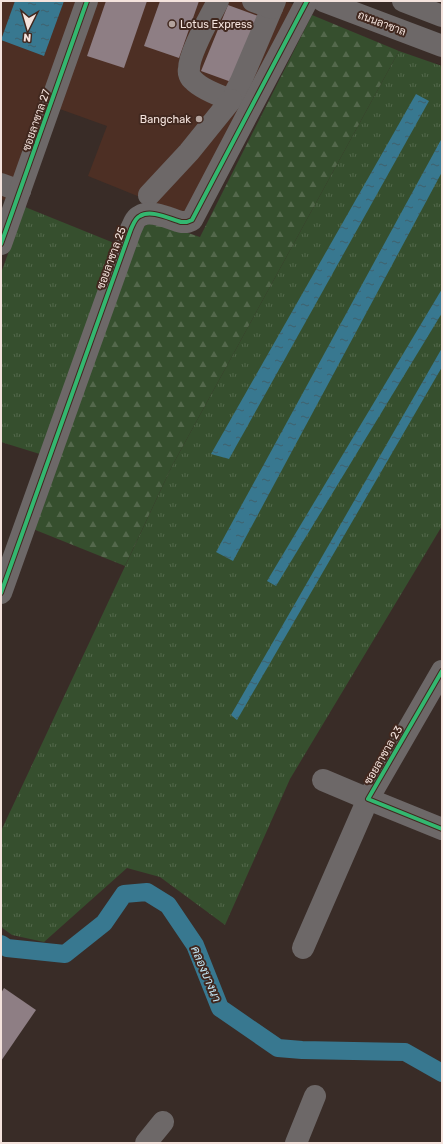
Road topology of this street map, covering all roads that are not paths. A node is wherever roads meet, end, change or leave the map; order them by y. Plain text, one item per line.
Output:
1 (87, 1) edge
2 (218, 1) edge
3 (307, 1) edge
4 (323, 1) edge
5 (403, 1) edge
6 (267, 3) edge
7 (442, 16) edge
8 (442, 46) edge
9 (231, 100) junction
10 (10, 188) edge
11 (149, 194) dead end
12 (1, 244) edge
13 (1, 593) edge
14 (442, 671) edge
15 (434, 704) edge
16 (323, 780) dead end
17 (368, 799) junction
18 (442, 829) edge
19 (303, 948) dead end
20 (314, 1096) dead end
21 (163, 1122) dead end
22 (146, 1143) edge
23 (296, 1143) edge

1 - 10 street, ซอยลาซาล 27
2 - 9 street
3 - 13 street, ซอยลาซาล 25
4 - 8 street, ถนนลาซาล
5 - 7 street
6 - 9 street
9 - 11 street
10 - 12 street, ซอยลาซาล 27
14 - 15 street, ซอยลาซาล 23
15 - 17 street, ซอยลาซาล 23
16 - 17 street, ซอยลาซาล 23
17 - 18 street, ซอยลาซาล 23
17 - 19 street, ซอยลาซาล 23
20 - 23 street
21 - 22 street

